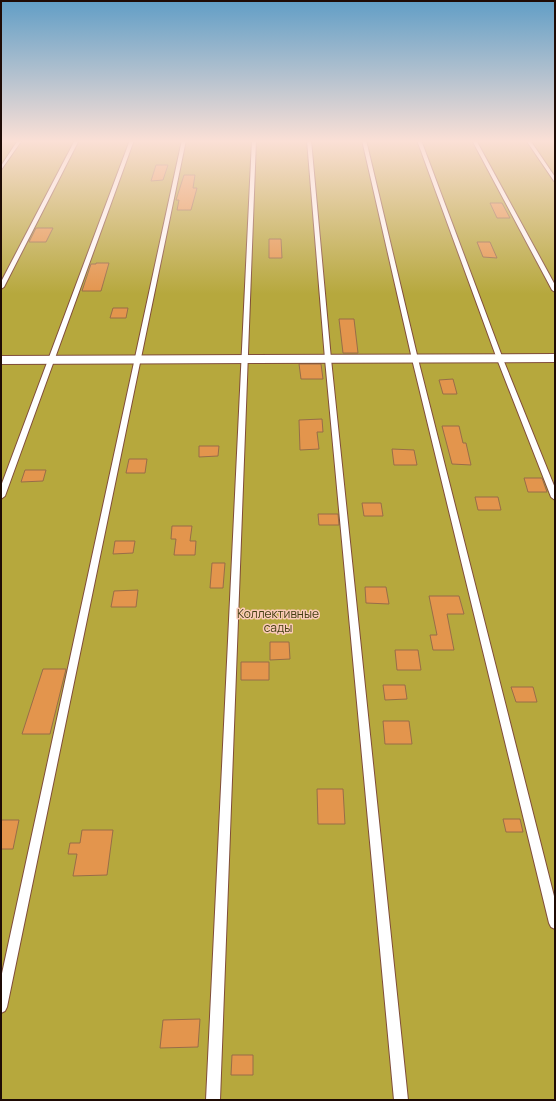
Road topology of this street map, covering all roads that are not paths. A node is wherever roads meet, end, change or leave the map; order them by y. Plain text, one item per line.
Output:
1 (50, 191) edge
2 (113, 191) edge
3 (173, 191) edge
4 (252, 191) edge
5 (313, 191) edge
6 (376, 191) edge
7 (438, 191) edge
8 (502, 191) edge
9 (1, 287) edge
10 (555, 290) edge
11 (555, 358) edge
12 (246, 359) junction
13 (328, 359) junction
14 (415, 359) junction
15 (500, 359) junction
16 (1, 360) edge
17 (50, 360) junction
18 (139, 360) junction
19 (1, 496) edge
20 (555, 497) edge
21 (555, 922) edge
22 (1, 1007) edge
23 (213, 1100) edge
24 (401, 1100) edge

1 - 9 lane
2 - 17 lane
3 - 18 lane
4 - 12 lane
5 - 13 lane
6 - 14 lane
7 - 15 lane
8 - 10 lane
11 - 15 street
12 - 13 street
12 - 18 street
12 - 23 lane
13 - 14 street
13 - 24 lane
14 - 15 street
14 - 21 lane
15 - 20 lane
16 - 17 street
17 - 18 street
17 - 19 lane
18 - 22 lane

